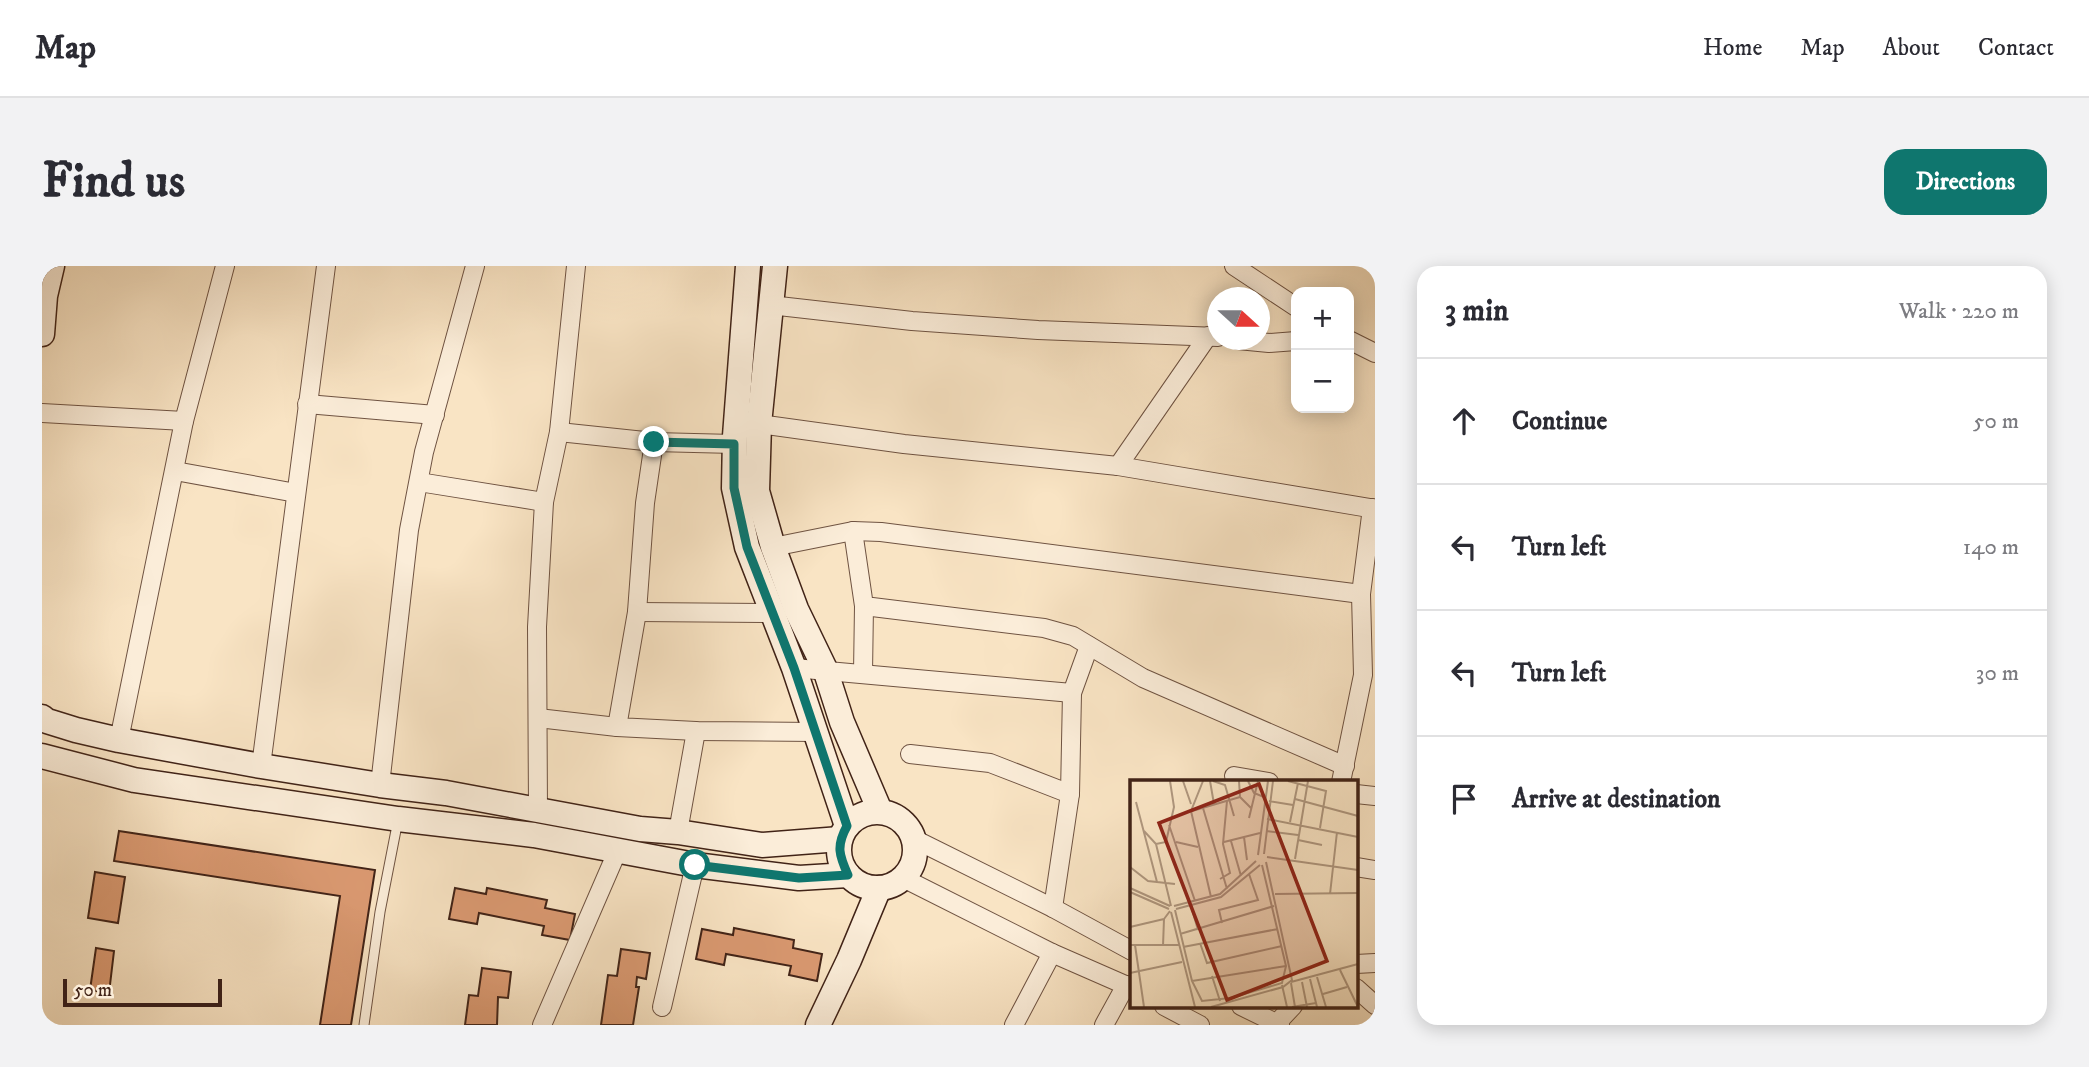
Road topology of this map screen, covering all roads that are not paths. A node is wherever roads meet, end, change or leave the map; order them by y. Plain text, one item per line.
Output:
1 (52, 266) edge
2 (225, 266) edge
3 (326, 266) edge
4 (475, 266) edge
5 (576, 266) edge
6 (748, 266) edge
7 (775, 266) edge
8 (1234, 266) edge
9 (1291, 304) edge
10 (770, 305) junction
11 (42, 334) edge
12 (1207, 337) edge
13 (1291, 341) edge
14 (1354, 342) edge
15 (1270, 343) edge
16 (1207, 345) edge
17 (1375, 353) edge
18 (307, 404) junction
19 (42, 413) edge
20 (435, 415) junction
21 (184, 421) junction
22 (759, 424) junction
23 (559, 432) junction
24 (654, 442) junction
25 (734, 444) junction
26 (1118, 466) junction
27 (175, 471) junction
28 (419, 482) junction
29 (296, 493) junction
30 (544, 502) junction
31 (1373, 508) edge
32 (853, 531) junction
33 (773, 547) junction
34 (1361, 594) junction
35 (864, 606) junction
36 (636, 612) junction
37 (774, 614) junction
38 (1089, 646) junction
39 (794, 668) junction
40 (825, 669) junction
41 (863, 673) junction
42 (1369, 677) edge
43 (1072, 693) junction
44 (42, 717) edge
45 (538, 718) junction
46 (617, 727) junction
47 (76, 730) junction
48 (696, 732) junction
49 (816, 732) junction
50 (119, 740) junction
51 (911, 754) dead end
52 (42, 756) edge
53 (68, 763) junction
54 (261, 766) junction
55 (1343, 774) edge
56 (1234, 776) dead end
57 (1257, 780) edge
58 (380, 785) junction
59 (1070, 794) junction
60 (538, 810) junction
61 (880, 811) junction
62 (398, 818) junction
63 (678, 832) junction
64 (844, 833) junction
65 (914, 839) junction
66 (617, 852) junction
67 (695, 865) junction
68 (848, 875) junction
69 (903, 878) junction
70 (879, 888) junction
71 (1053, 908) junction
72 (1130, 950) edge
73 (1052, 953) junction
74 (1129, 987) edge
75 (1358, 990) edge
76 (1375, 1005) edge
77 (662, 1007) dead end
78 (1166, 1007) edge
79 (1243, 1007) edge
80 (1292, 1007) edge
81 (1279, 1024) edge
82 (364, 1025) edge
83 (542, 1025) edge
84 (818, 1025) edge
85 (1014, 1025) edge
86 (1104, 1025) edge
87 (1200, 1025) edge

1 - 11 street
2 - 21 street
3 - 18 street
4 - 20 street
5 - 23 street
6 - 25 street
7 - 10 street
8 - 9 street
10 - 12 street
10 - 22 street
13 - 15 street
14 - 17 street
16 - 26 street
18 - 20 street
18 - 29 street
19 - 21 street
20 - 28 street
21 - 27 street
22 - 26 street
22 - 33 street
23 - 24 street
23 - 30 street
24 - 25 street
24 - 36 street
25 - 37 street
26 - 31 street
27 - 29 street
27 - 50 street
28 - 30 street
28 - 58 street
29 - 54 street
30 - 45 street
31 - 34 street
32 - 33 street
32 - 34 street
32 - 35 street
33 - 40 street
34 - 42 street
35 - 38 street
35 - 41 street
36 - 37 street
36 - 46 street
37 - 39 street
38 - 43 street
38 - 55 street
39 - 40 street
39 - 49 street
40 - 41 street
40 - 61 street
41 - 43 street
42 - 55 street
43 - 59 street
44 - 47 street
45 - 46 street
45 - 60 street
46 - 48 street
47 - 50 street
47 - 53 street
48 - 49 street
48 - 63 street
49 - 64 street
50 - 54 street
51 - 59 street
52 - 53 street
53 - 62 street
54 - 58 street
56 - 57 street
58 - 60 street
59 - 71 street
60 - 63 street
61 - 64 street
61 - 65 street
62 - 66 street
62 - 82 lane
63 - 64 street
64 - 68 street
65 - 69 street
65 - 71 street
66 - 67 street
66 - 83 street
67 - 68 street
67 - 77 street
68 - 70 street
69 - 70 street
69 - 73 street
70 - 84 street
71 - 72 street
73 - 74 street
73 - 85 street
74 - 86 street
75 - 76 street
78 - 87 street
79 - 81 street
80 - 81 street

